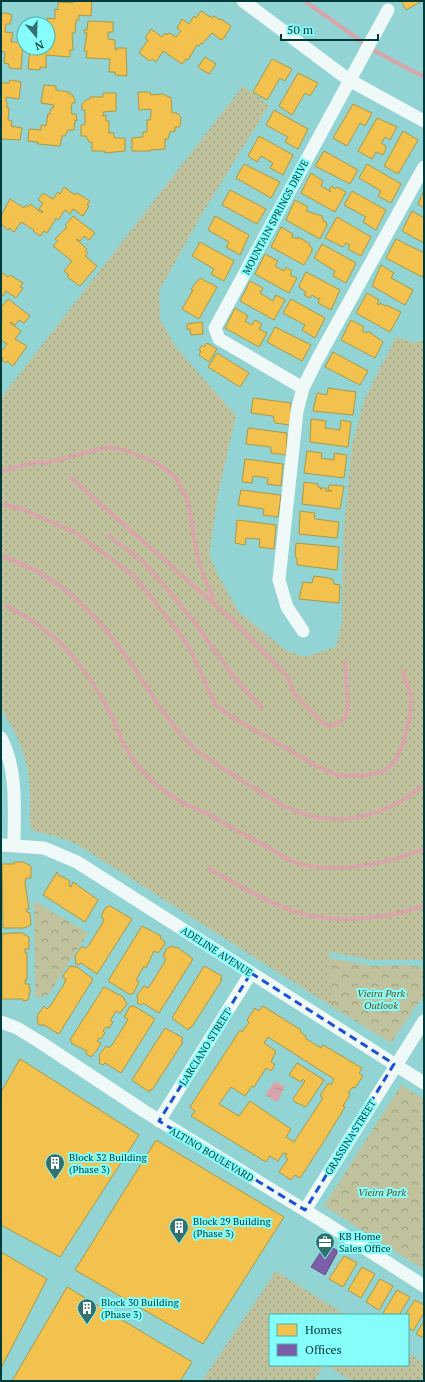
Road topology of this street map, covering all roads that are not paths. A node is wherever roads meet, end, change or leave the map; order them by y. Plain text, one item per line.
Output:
1 (243, 1) edge
2 (388, 10) dead end
3 (349, 80) junction
4 (424, 121) edge
5 (424, 167) edge
6 (304, 388) junction
7 (303, 631) dead end
8 (1, 738) edge
9 (1, 845) edge
10 (14, 845) junction
11 (251, 973) junction
12 (1, 1022) edge
13 (424, 1022) edge
14 (396, 1064) junction
15 (424, 1083) edge
16 (159, 1121) junction
17 (305, 1210) junction
18 (424, 1286) edge

1 - 3 street
2 - 3 street, MOUNTAIN SPRINGS DRIVE
3 - 4 street
3 - 6 street, MOUNTAIN SPRINGS DRIVE
5 - 6 street
6 - 7 street
8 - 10 street
9 - 10 street, ADELINE AVENUE
10 - 11 street, ADELINE AVENUE
11 - 14 street, ADELINE AVENUE
11 - 16 street, LARCIANO STREET
12 - 16 street, ALTINO BOULEVARD
13 - 14 street, GRASSINA STREET
14 - 15 street, ADELINE AVENUE
14 - 17 street, GRASSINA STREET
16 - 17 street, ALTINO BOULEVARD
17 - 18 street, ALTINO BOULEVARD

